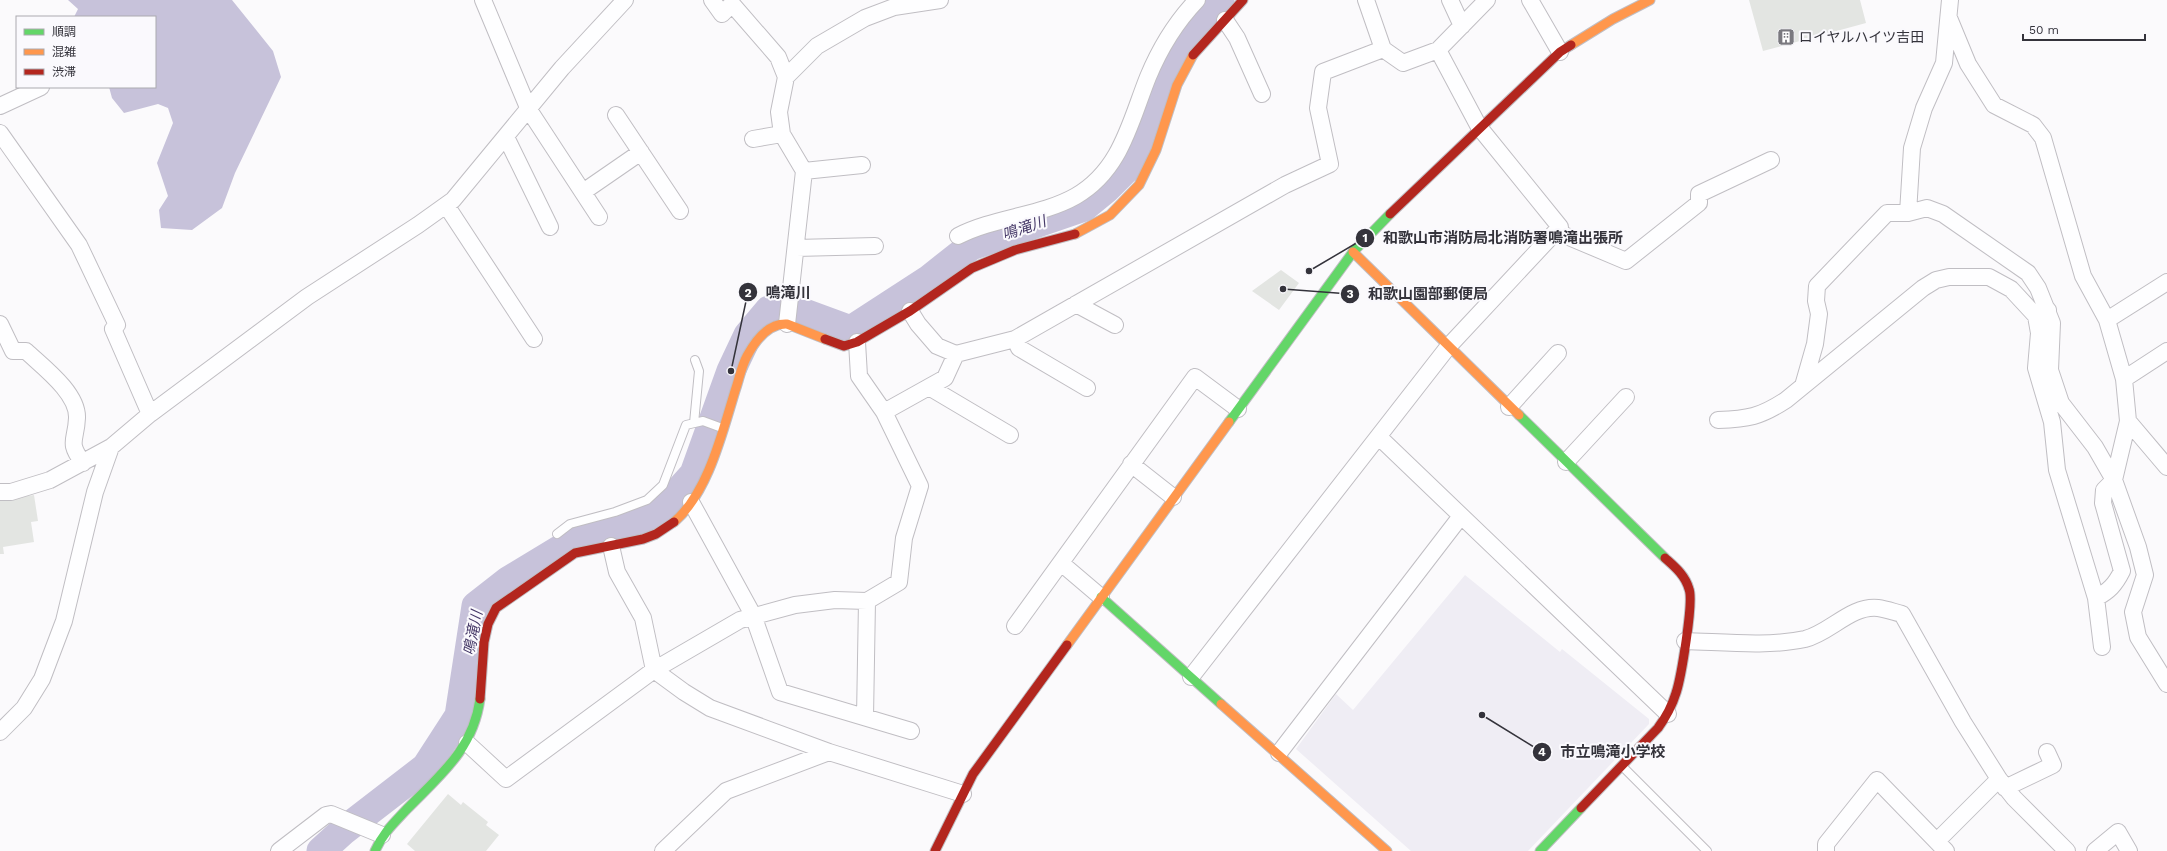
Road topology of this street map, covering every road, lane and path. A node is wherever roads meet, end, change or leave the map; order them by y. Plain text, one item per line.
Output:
1 (483, 0) edge
2 (625, 0) edge
3 (712, 0) edge
4 (940, 0) edge
5 (1196, 0) edge
6 (1243, 0) edge
7 (1366, 0) edge
8 (1450, 0) edge
9 (1487, 0) edge
10 (1530, 0) edge
11 (1650, 0) edge
12 (1950, 0) edge
13 (893, 4) edge
14 (1949, 18) junction
15 (1225, 20) junction
16 (1462, 26) junction
17 (1383, 49) junction
18 (1438, 50) junction
19 (1560, 52) junction
20 (786, 77) junction
21 (39, 88) edge
22 (1262, 94) dead end
23 (0, 106) edge
24 (529, 110) junction
25 (616, 115) dead end
26 (1479, 127) junction
27 (0, 133) edge
28 (782, 134) junction
29 (506, 137) junction
30 (753, 139) dead end
31 (641, 152) junction
32 (1771, 160) dead end
33 (862, 165) dead end
34 (804, 171) junction
35 (583, 192) junction
36 (446, 204) junction
37 (680, 211) dead end
38 (1908, 213) junction
39 (599, 217) dead end
40 (550, 227) dead end
41 (1557, 232) junction
42 (958, 236) dead end
43 (875, 246) dead end
44 (796, 248) junction
45 (1353, 252) junction
46 (2167, 282) edge
47 (1076, 304) junction
48 (910, 311) junction
49 (2042, 313) junction
50 (787, 320) junction
51 (2107, 320) junction
52 (0, 324) edge
53 (1115, 325) dead end
54 (534, 339) dead end
55 (1015, 339) junction
56 (857, 342) junction
57 (1448, 347) junction
58 (6, 351) edge
59 (2167, 351) edge
60 (1558, 353) dead end
61 (956, 354) junction
62 (695, 360) dead end
63 (2124, 379) junction
64 (1804, 386) junction
65 (929, 387) junction
66 (1087, 388) dead end
67 (1626, 397) dead end
68 (1509, 407) junction
69 (1238, 409) junction
70 (884, 412) junction
71 (150, 414) junction
72 (1718, 420) dead end
73 (2128, 421) junction
74 (699, 422) junction
75 (720, 427) junction
76 (1010, 435) dead end
77 (1379, 437) junction
78 (111, 447) junction
79 (1566, 462) junction
80 (83, 464) junction
81 (1131, 464) junction
82 (2167, 467) edge
83 (2114, 480) junction
84 (0, 492) edge
85 (1173, 497) junction
86 (691, 502) junction
87 (1461, 516) junction
88 (557, 534) dead end
89 (611, 546) junction
90 (1061, 563) junction
91 (1101, 597) junction
92 (2096, 598) junction
93 (867, 600) junction
94 (753, 615) junction
95 (1016, 626) dead end
96 (1685, 641) junction
97 (2102, 648) dead end
98 (654, 670) junction
99 (1191, 677) junction
100 (2167, 684) edge
101 (1668, 714) junction
102 (865, 718) junction
103 (0, 732) edge
104 (911, 732) dead end
105 (467, 743) junction
106 (829, 752) junction
107 (2047, 752) dead end
108 (1279, 753) junction
109 (1623, 766) junction
110 (2002, 783) junction
111 (963, 794) junction
112 (382, 835) junction
113 (1942, 846) edge
114 (279, 851) edge
115 (375, 851) edge
116 (663, 851) edge
117 (936, 851) edge
118 (1387, 851) edge
119 (1540, 851) edge
120 (1708, 851) edge
121 (1826, 851) edge
122 (2066, 851) edge
123 (2095, 851) edge
124 (2129, 851) edge

1 - 24 street
2 - 24 street
3 - 20 street
4 - 13 street
5 - 42 street
6 - 15 street
7 - 17 street
8 - 16 street
9 - 16 street
10 - 19 street
11 - 19 street
12 - 14 street
13 - 20 street
14 - 38 street
14 - 51 street
15 - 22 street
15 - 48 street
16 - 18 street
17 - 18 street
17 - 47 street
18 - 26 street
19 - 26 street
20 - 28 street
21 - 23 street
24 - 29 street
24 - 35 street
25 - 31 street
26 - 41 street
26 - 45 street
27 - 71 street
28 - 30 street
28 - 34 street
29 - 36 street
29 - 40 street
31 - 35 street
31 - 37 street
32 - 41 street
33 - 34 street
34 - 44 street
35 - 39 street
36 - 54 street
36 - 71 street
38 - 49 street
38 - 64 street
41 - 57 street
43 - 44 street
44 - 50 street
45 - 57 street
45 - 69 street
46 - 51 street
47 - 53 street
47 - 55 street
48 - 56 street
48 - 61 street
49 - 64 street
49 - 83 street
49 - 92 street
50 - 56 street
50 - 75 street
51 - 63 street
52 - 58 street
55 - 61 street
55 - 66 street
56 - 70 street
57 - 68 street
57 - 77 street
58 - 80 street
59 - 63 street
60 - 68 street
61 - 65 street
62 - 74 lane
63 - 73 street
64 - 72 street
65 - 70 street
65 - 76 street
67 - 79 street
68 - 79 street
69 - 81 street
69 - 85 street
70 - 93 street
71 - 78 street
73 - 82 street
73 - 83 street
74 - 75 lane
74 - 88 lane
75 - 86 street
77 - 87 street
77 - 99 street
78 - 80 street
78 - 103 street
79 - 96 street
80 - 84 street
81 - 85 street
81 - 90 street
83 - 92 street
83 - 100 street
85 - 91 street
86 - 89 street
86 - 94 street
87 - 101 street
87 - 108 street
89 - 98 street
89 - 105 street
90 - 91 street
90 - 95 street
91 - 99 street
91 - 111 street
92 - 97 street
93 - 94 street
93 - 102 street
94 - 98 street
94 - 102 street
96 - 101 street
96 - 110 street
98 - 105 street
98 - 106 street
99 - 108 street
101 - 109 street
102 - 104 street
105 - 112 street
106 - 111 street
106 - 116 street
107 - 110 street
108 - 118 street
109 - 119 street
109 - 120 lane
110 - 113 street
110 - 122 street
111 - 117 street
112 - 114 street
112 - 115 street
113 - 121 street
123 - 124 street

